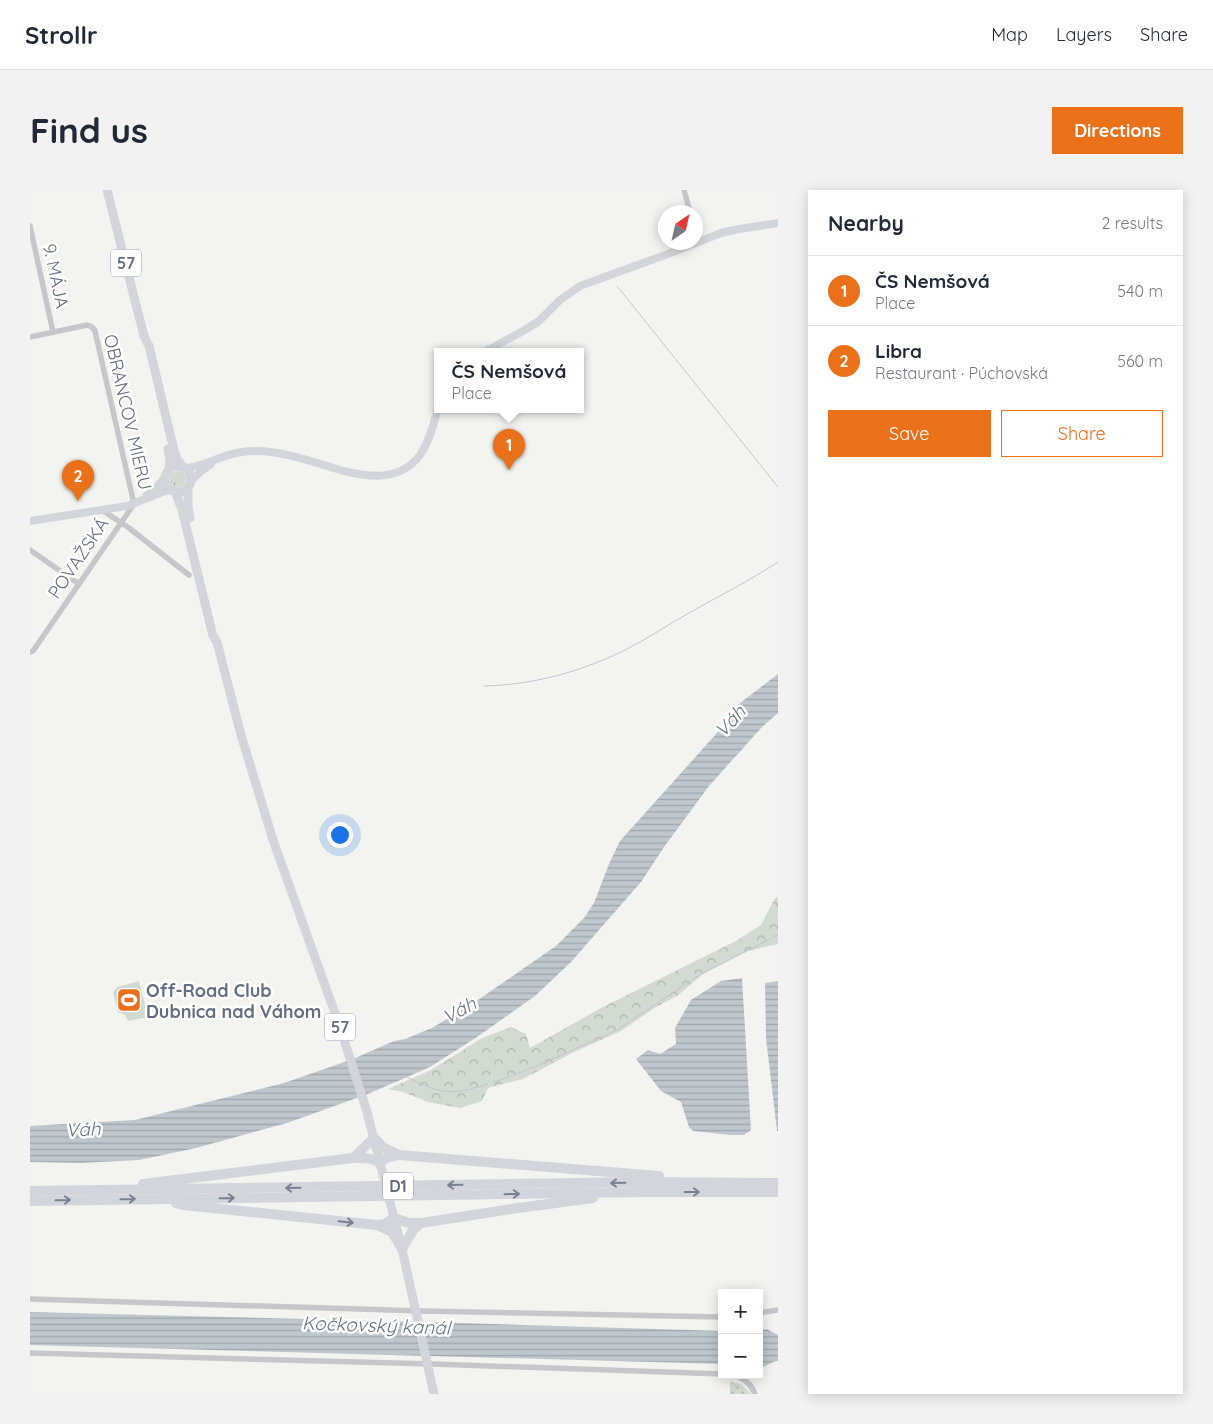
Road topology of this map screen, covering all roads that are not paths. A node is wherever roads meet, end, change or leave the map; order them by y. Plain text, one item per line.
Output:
1 (107, 190) edge
2 (684, 190) edge
3 (688, 205) edge
4 (778, 223) edge
5 (30, 226) edge
6 (703, 240) edge
7 (678, 250) edge
8 (53, 332) junction
9 (144, 336) junction
10 (30, 337) edge
11 (492, 348) edge
12 (437, 413) edge
13 (221, 458) junction
14 (184, 468) junction
15 (167, 474) junction
16 (189, 485) junction
17 (173, 491) junction
18 (136, 502) junction
19 (102, 510) junction
20 (30, 521) edge
21 (120, 522) junction
22 (30, 550) edge
23 (189, 575) dead end
24 (79, 584) junction
25 (217, 642) junction
26 (30, 652) edge
27 (373, 1136) junction
28 (399, 1155) junction
29 (353, 1158) junction
30 (380, 1165) junction
31 (702, 1182) junction
32 (778, 1183) edge
33 (94, 1190) junction
34 (30, 1191) edge
35 (643, 1192) junction
36 (778, 1192) edge
37 (161, 1199) junction
38 (30, 1201) edge
39 (394, 1216) junction
40 (421, 1223) junction
41 (377, 1225) junction
42 (402, 1249) junction
43 (30, 1299) edge
44 (778, 1310) edge
45 (763, 1312) edge
46 (718, 1317) edge
47 (30, 1353) edge
48 (718, 1374) edge
49 (743, 1379) edge
50 (434, 1394) edge
51 (755, 1394) edge

1 - 9 main road, 57
2 - 3 street
4 - 6 main road
5 - 8 street, 9. MÁJA
7 - 11 main road
8 - 10 street
8 - 18 street, OBRANCOV MIERU
9 - 14 main road, 57
9 - 15 main road, 57
12 - 13 main road
13 - 14 main road
13 - 16 main road
14 - 15 main road
14 - 16 main road, 57
15 - 17 main road, 57
15 - 18 main road
16 - 17 main road
16 - 25 main road, 57
17 - 18 main road
17 - 25 main road, 57
18 - 19 main road
18 - 21 street, POVAŽSKÁ
19 - 20 main road
19 - 21 street
21 - 23 street
21 - 24 street, POVAŽSKÁ
22 - 24 street
24 - 26 street, POVAŽSKÁ
25 - 27 main road, 57
27 - 28 highway
27 - 29 highway
27 - 30 main road, 57
28 - 30 highway
28 - 31 highway
29 - 30 highway
29 - 33 highway
30 - 39 main road, 57
31 - 32 highway, D1
31 -> 33 highway, D1
33 - 34 highway, D1
35 -> 36 highway, D1
37 -> 35 highway, D1
35 - 40 highway
38 -> 37 highway, D1
37 -> 41 highway
39 - 40 highway
39 - 41 highway
39 - 42 main road, 57
40 - 42 highway
41 - 42 highway
42 - 50 main road, 57
43 - 46 street
44 - 45 street
47 - 48 street
49 - 51 street

